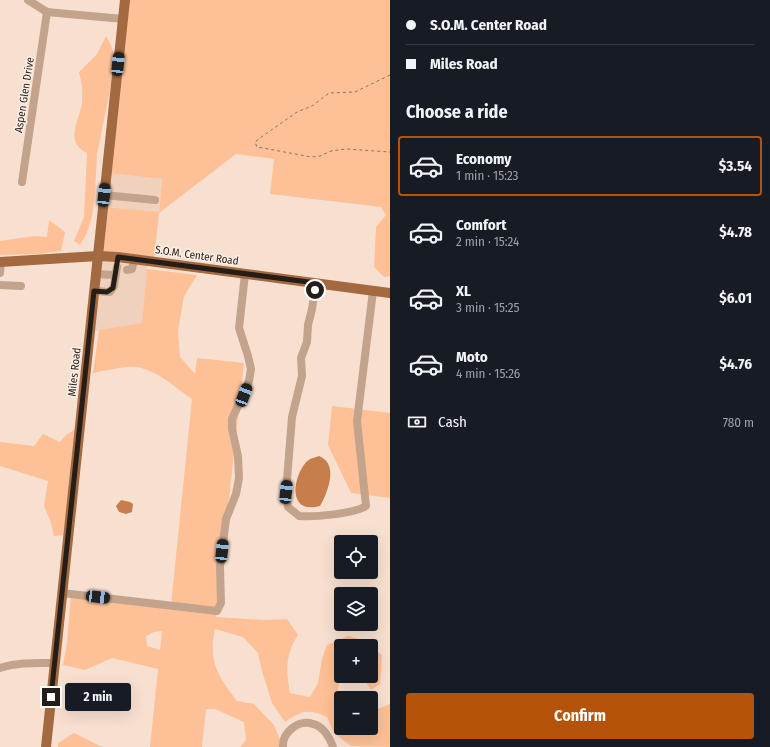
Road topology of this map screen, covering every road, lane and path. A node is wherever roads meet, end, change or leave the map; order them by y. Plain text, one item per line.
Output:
1 (28, 0) edge
2 (125, 0) edge
3 (48, 12) junction
4 (123, 19) junction
5 (390, 75) edge
6 (390, 152) edge
7 (22, 182) dead end
8 (104, 195) junction
9 (154, 200) dead end
10 (98, 256) junction
11 (134, 259) junction
12 (0, 262) edge
13 (120, 267) junction
14 (0, 274) edge
15 (96, 274) junction
16 (245, 274) junction
17 (316, 283) junction
18 (0, 285) edge
19 (21, 286) dead end
20 (94, 291) junction
21 (373, 291) junction
22 (390, 293) edge
23 (62, 593) junction
24 (54, 663) junction
25 (0, 668) edge
26 (46, 747) edge
27 (283, 747) edge
28 (333, 747) edge

1 - 3 street
2 - 4 main road, Miles Road
3 - 4 street
3 - 7 street, Aspen Glen Drive
4 - 8 main road, Miles Road
5 - 6 path
8 - 9 street
8 - 10 main road, Miles Road
10 - 12 main road, S.O.M. Center Road
10 - 13 main road, S.O.M. Center Road
10 - 15 main road, Miles Road
11 - 13 main road, S.O.M. Center Road
11 - 13 street
11 - 16 main road, S.O.M. Center Road
12 - 14 street
13 - 15 street
13 - 20 street
15 - 20 main road, Miles Road
16 - 17 main road, S.O.M. Center Road
16 - 23 street
17 - 21 main road, S.O.M. Center Road
17 - 21 street
18 - 19 street
20 - 23 main road, Miles Road
21 - 22 main road, S.O.M. Center Road
23 - 24 main road, Miles Road
24 - 25 street
24 - 26 main road, Miles Road
27 - 28 street

